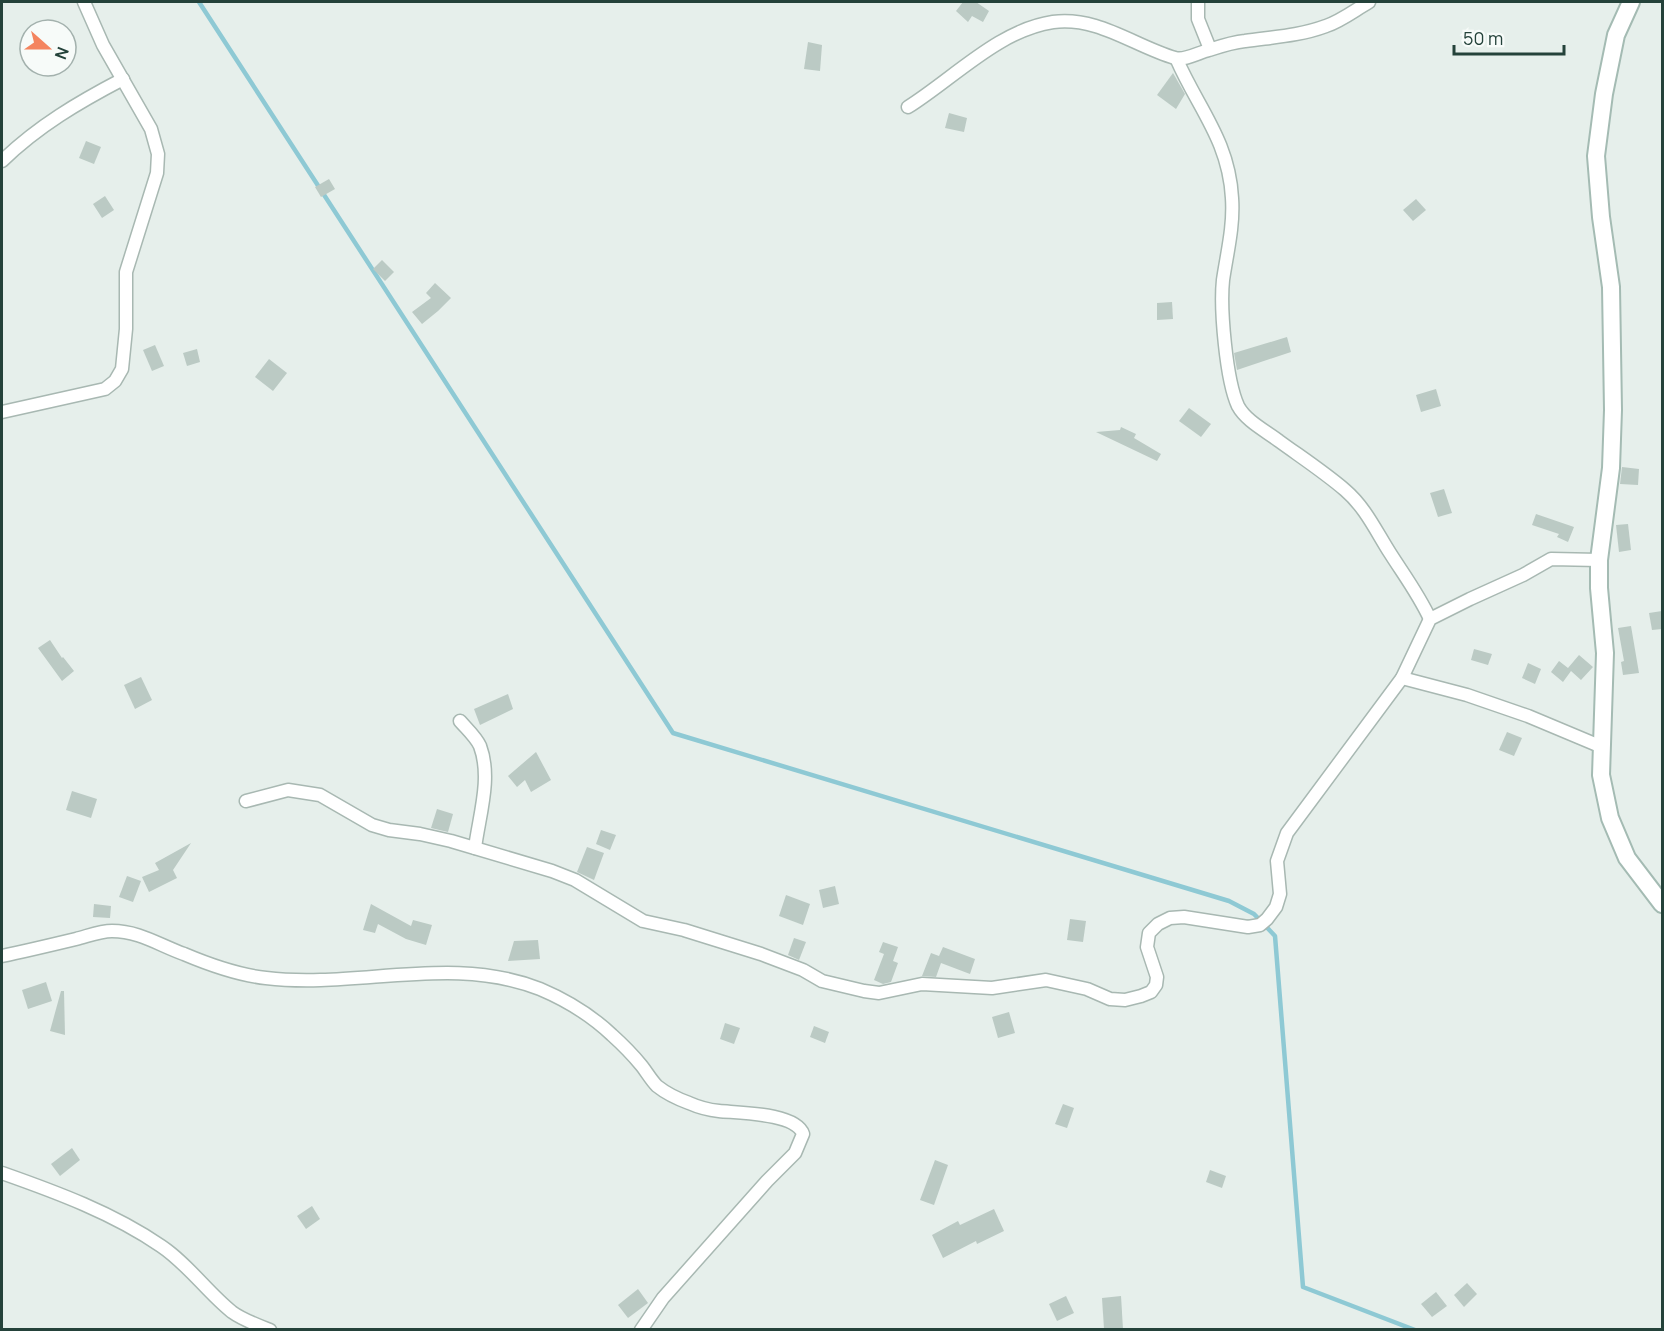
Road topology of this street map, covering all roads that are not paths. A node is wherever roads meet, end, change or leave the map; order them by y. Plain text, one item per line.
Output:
1 (84, 2) edge
2 (1198, 2) edge
3 (1369, 2) edge
4 (1631, 2) edge
5 (1210, 50) junction
6 (1177, 60) junction
7 (123, 79) junction
8 (908, 107) dead end
9 (2, 161) edge
10 (2, 412) edge
11 (1599, 561) junction
12 (1430, 619) junction
13 (1402, 678) junction
14 (460, 720) dead end
15 (1602, 747) junction
16 (246, 801) dead end
17 (475, 848) junction
18 (1662, 904) edge
19 (2, 956) edge
20 (2, 1173) edge
21 (270, 1329) edge
22 (641, 1329) edge

1 - 7 street
2 - 5 street
3 - 5 street
4 - 11 street
5 - 6 street
6 - 8 street
6 - 12 street
7 - 9 street
7 - 10 street
11 - 12 street
11 - 15 street
12 - 13 street
13 - 15 street
13 - 17 street
14 - 17 street
15 - 18 street
16 - 17 street
19 - 22 street
20 - 21 street

